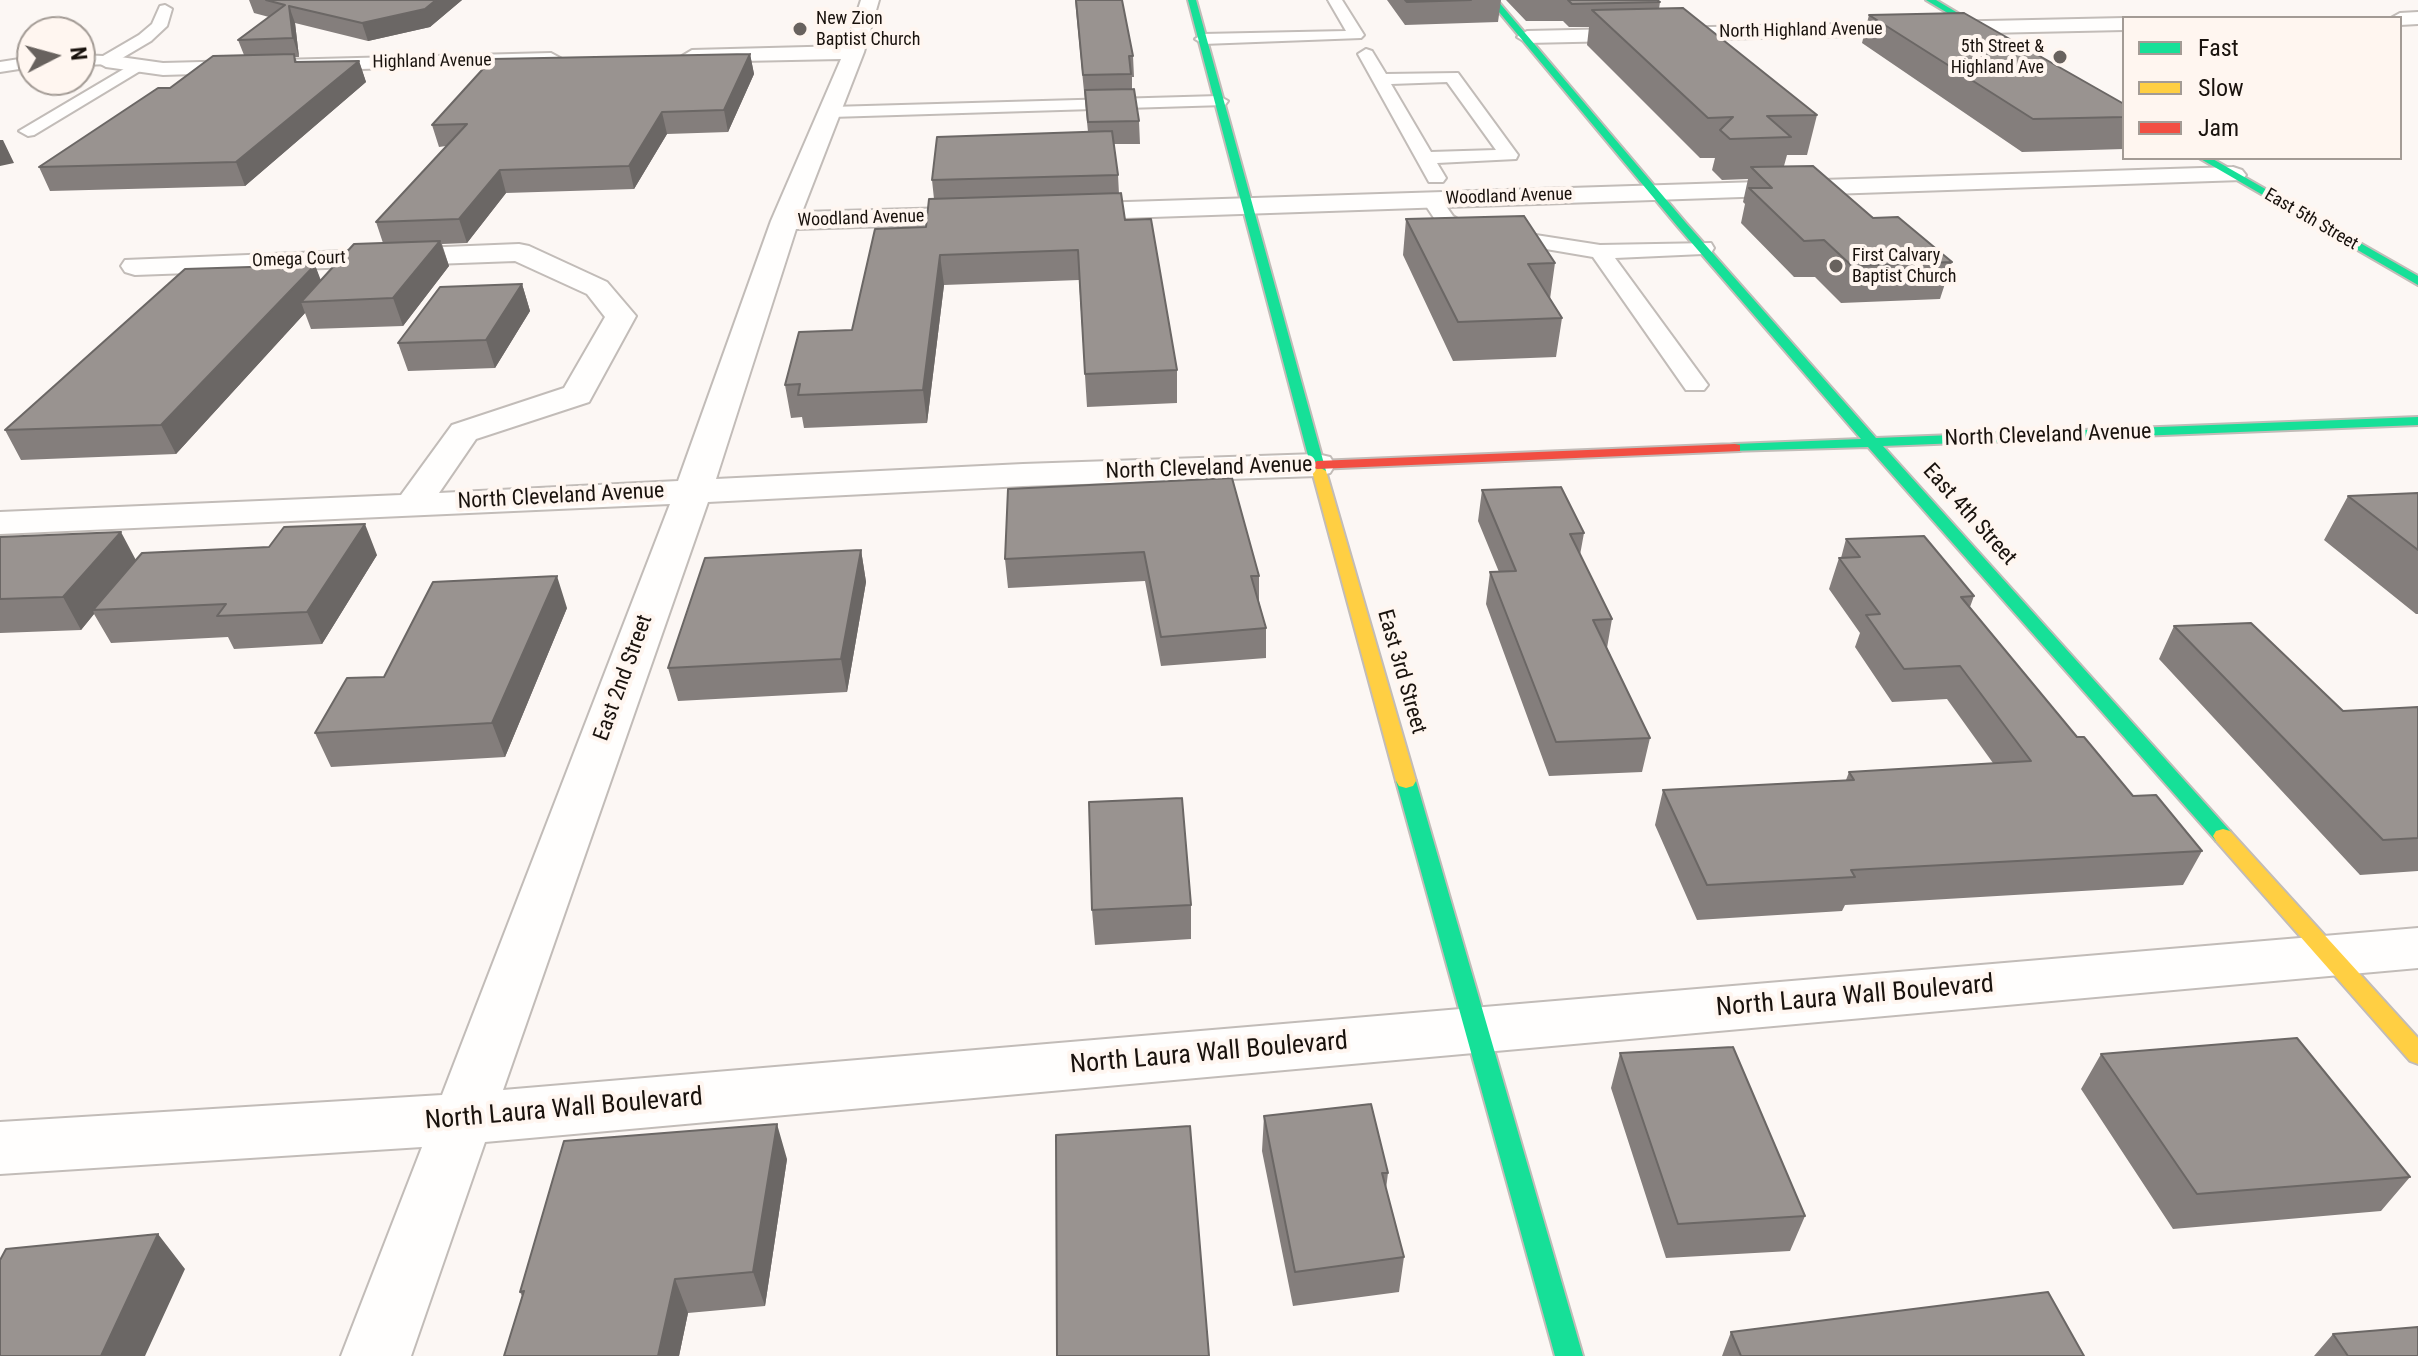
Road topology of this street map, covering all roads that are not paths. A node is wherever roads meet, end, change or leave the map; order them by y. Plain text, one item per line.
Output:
1 (870, 0) edge
2 (1192, 0) edge
3 (1335, 0) edge
4 (1493, 0) edge
5 (1930, 0) edge
6 (165, 9) dead end
7 (2122, 24) edge
8 (1979, 28) junction
9 (1527, 37) junction
10 (1203, 39) junction
11 (854, 52) junction
12 (1366, 54) dead end
13 (668, 56) edge
14 (2027, 56) edge
15 (578, 59) edge
16 (96, 61) edge
17 (106, 61) junction
18 (139, 65) junction
19 (1380, 79) junction
20 (1219, 101) junction
21 (831, 112) junction
22 (28, 131) dead end
23 (1425, 158) junction
24 (2207, 160) edge
25 (2233, 175) junction
26 (1656, 192) junction
27 (1440, 199) junction
28 (1248, 206) junction
29 (1040, 213) edge
30 (1009, 214) edge
31 (785, 221) junction
32 (1703, 248) junction
33 (1600, 252) junction
34 (135, 266) dead end
35 (2418, 281) edge
36 (1695, 385) dead end
37 (2418, 421) edge
38 (1873, 444) junction
39 (1317, 465) junction
40 (694, 489) junction
41 (412, 506) junction
42 (0, 523) edge
43 (2418, 948) edge
44 (2330, 955) junction
45 (1477, 1030) junction
46 (2418, 1054) edge
47 (460, 1119) junction
48 (0, 1148) edge
49 (376, 1356) edge
50 (1569, 1356) edge

1 - 11 street, East 2nd Street
2 - 10 street, East 3rd Street
3 - 10 lane
4 - 9 street, East 4th Street
5 - 8 street
6 - 17 lane
7 - 8 street, North Highland Avenue
8 - 9 street, North Highland Avenue
8 - 14 street
9 - 26 street, East 4th Street
10 - 20 street, East 3rd Street
11 - 13 street
11 - 21 street, East 2nd Street
12 - 19 lane
15 - 18 street, Highland Avenue
16 - 17 lane
17 - 18 street, Highland Avenue
18 - 22 lane
19 - 23 lane
19 - 23 lane
20 - 21 lane
20 - 28 street, East 3rd Street
21 - 31 street, East 2nd Street
23 - 27 lane
24 - 25 street, East 5th Street
25 - 26 street, Woodland Avenue
25 - 35 street, East 5th Street
26 - 27 street, Woodland Avenue
26 - 32 street, East 4th Street
27 - 28 street, Woodland Avenue
27 - 33 lane
28 - 29 street, Woodland Avenue
28 - 39 street, East 3rd Street
30 - 31 street, Woodland Avenue
31 - 40 street, East 2nd Street
32 - 33 lane
32 - 38 street, East 4th Street
33 - 36 lane
34 - 41 street, Omega Court
37 - 38 street, North Cleveland Avenue
38 - 39 street, North Cleveland Avenue
38 - 44 street, East 4th Street
39 - 40 street, North Cleveland Avenue
39 - 45 street, East 3rd Street
40 - 41 street, North Cleveland Avenue
40 - 47 street, East 2nd Street
41 - 42 street, North Cleveland Avenue
43 - 44 street, North Laura Wall Boulevard
44 - 45 street, North Laura Wall Boulevard
44 - 46 street, East 4th Street
45 - 47 street, North Laura Wall Boulevard
45 - 50 street, East 3rd Street
47 - 48 street, North Laura Wall Boulevard
47 - 49 street, East 2nd Street

